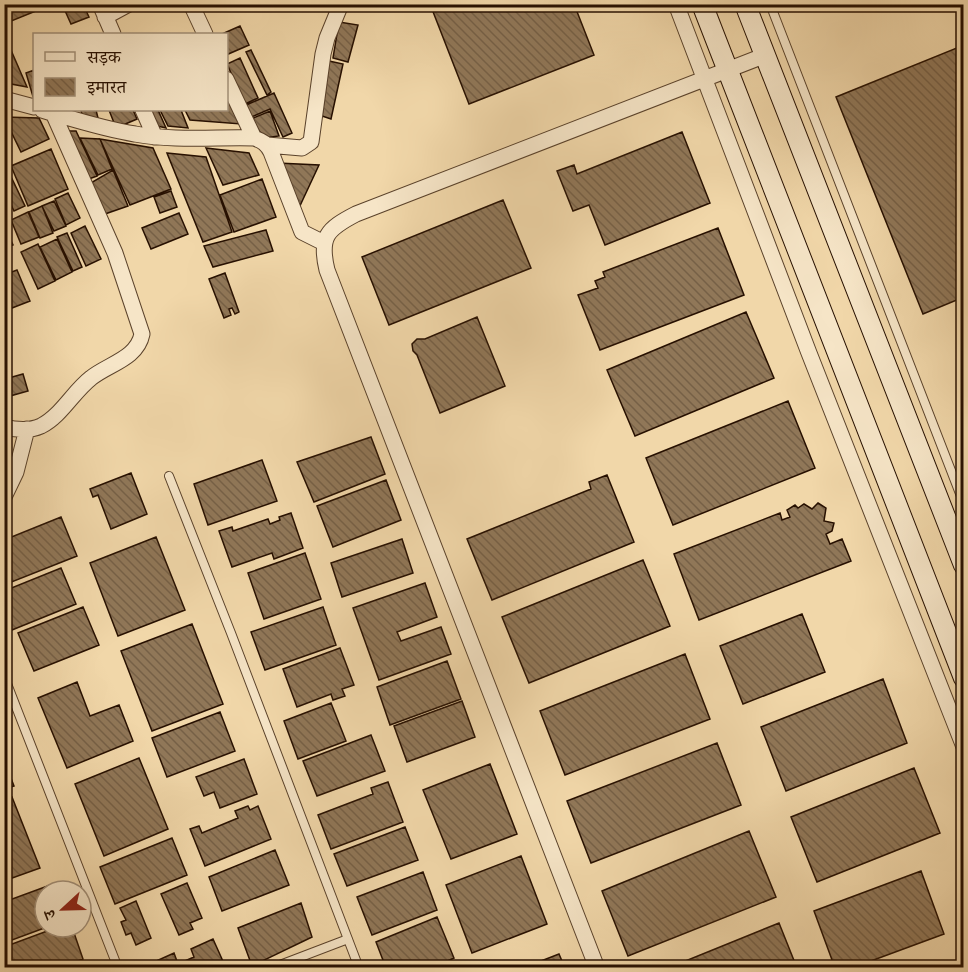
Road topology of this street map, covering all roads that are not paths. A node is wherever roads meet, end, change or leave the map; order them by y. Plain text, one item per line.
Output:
1 (129, 4) edge
2 (191, 4) edge
3 (341, 4) edge
4 (676, 4) edge
5 (702, 4) edge
6 (745, 4) edge
7 (770, 4) edge
8 (103, 11) edge
9 (113, 33) edge
10 (205, 33) edge
11 (766, 55) junction
12 (727, 72) junction
13 (705, 80) junction
14 (228, 83) edge
15 (4, 99) edge
16 (33, 107) edge
17 (47, 111) edge
18 (143, 111) edge
19 (155, 137) junction
20 (261, 142) junction
21 (324, 243) junction
22 (4, 427) edge
23 (27, 429) junction
24 (169, 477) dead end
25 (4, 497) edge
26 (963, 504) edge
27 (963, 565) edge
28 (4, 676) edge
29 (963, 678) edge
30 (963, 747) edge
31 (348, 939) junction
32 (118, 968) edge
33 (272, 968) edge
34 (359, 968) edge
35 (597, 968) edge

1 - 8 street
2 - 10 street
3 - 20 street
4 - 13 street
5 - 12 main road
6 - 11 main road
7 - 26 lane
8 - 9 street
11 - 12 street
11 - 27 main road
12 - 13 street
12 - 29 main road
13 - 21 street
13 - 30 street
14 - 20 street
15 - 16 street
17 - 19 street
17 - 23 street
18 - 19 street
19 - 20 street
20 - 21 street
21 - 35 street
22 - 23 street
23 - 25 street
24 - 31 lane
28 - 32 lane
31 - 33 lane
31 - 34 lane

